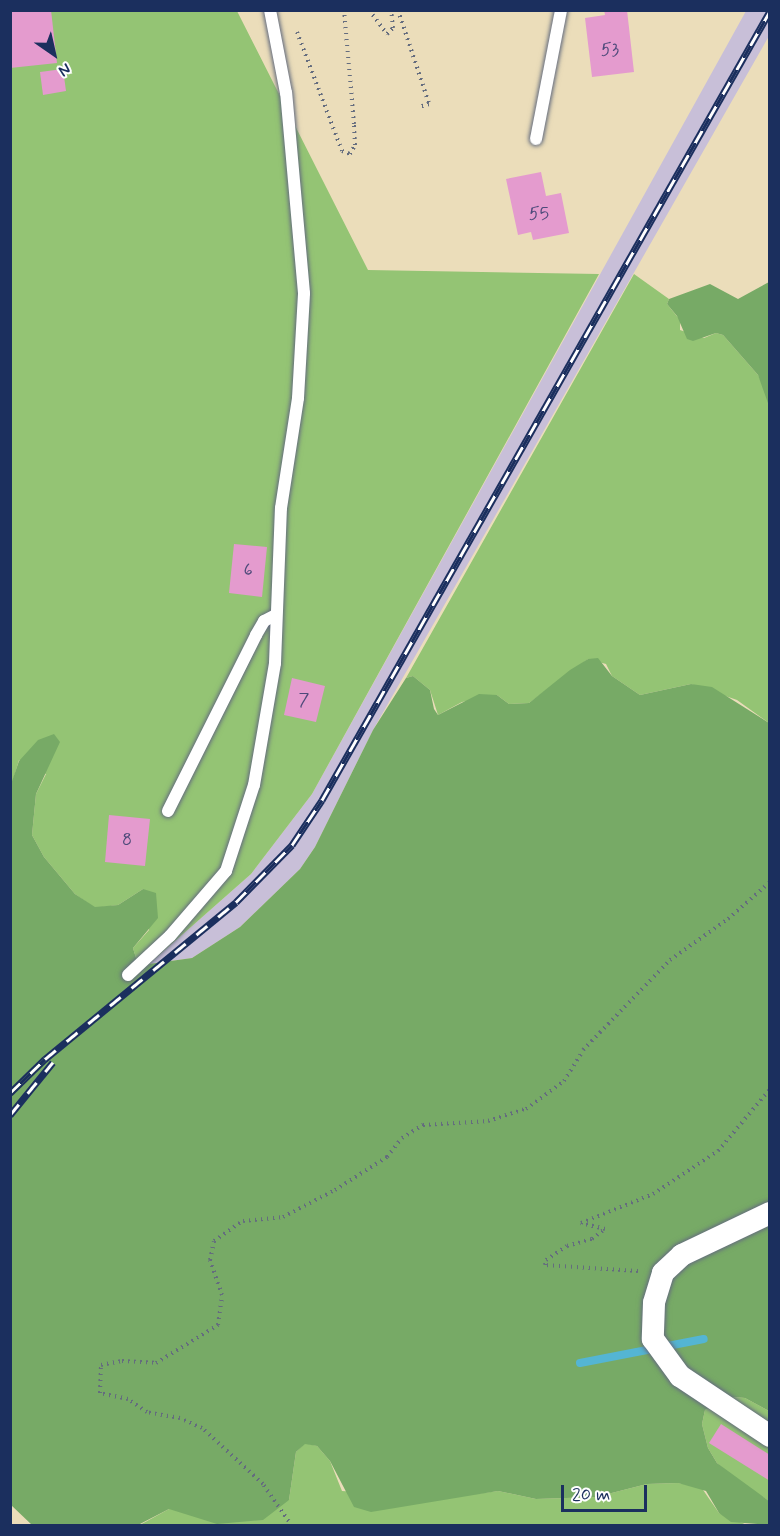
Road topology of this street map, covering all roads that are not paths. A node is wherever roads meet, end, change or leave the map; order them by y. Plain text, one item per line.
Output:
1 (270, 10) edge
2 (561, 10) edge
3 (536, 139) dead end
4 (276, 615) junction
5 (168, 811) dead end
6 (128, 975) dead end
7 (770, 1213) edge
8 (770, 1436) edge

1 - 4 lane
2 - 3 lane
4 - 5 lane
4 - 6 lane
7 - 8 street

